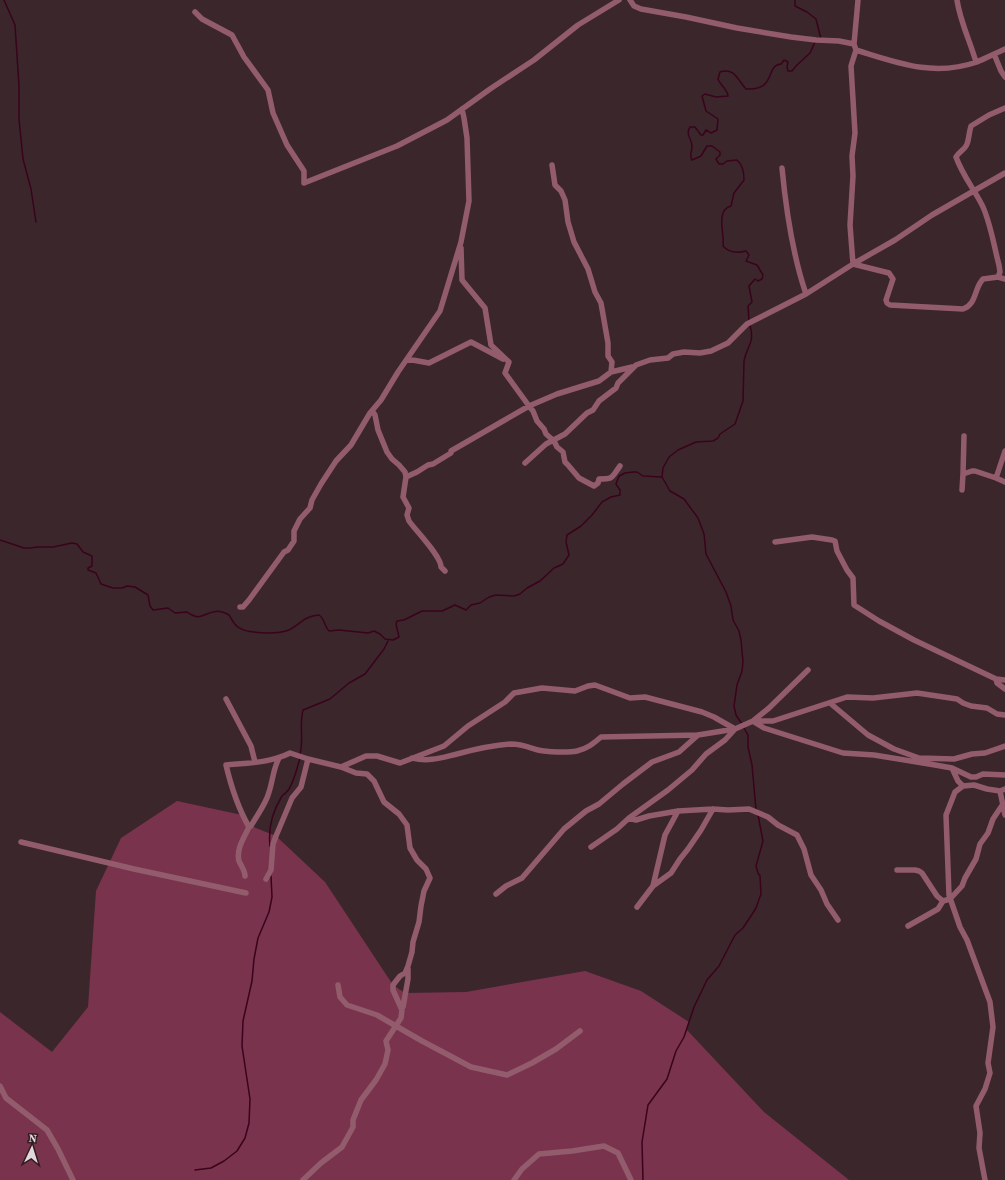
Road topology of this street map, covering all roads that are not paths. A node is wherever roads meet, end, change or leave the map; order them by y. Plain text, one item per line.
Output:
1 (619, 0) edge
2 (630, 0) edge
3 (858, 0) edge
4 (957, 0) edge
5 (195, 12) dead end
6 (854, 44) junction
7 (1005, 49) edge
8 (856, 50) junction
9 (994, 54) junction
10 (976, 62) junction
11 (1005, 77) edge
12 (1005, 108) edge
13 (462, 109) junction
14 (552, 165) dead end
15 (782, 168) dead end
16 (1005, 173) edge
17 (973, 192) junction
18 (461, 242) junction
19 (853, 264) junction
20 (998, 277) junction
21 (1005, 279) edge
22 (806, 294) junction
23 (407, 359) junction
24 (509, 362) junction
25 (636, 365) junction
26 (611, 372) junction
27 (529, 406) junction
28 (372, 411) junction
29 (964, 436) dead end
30 (554, 441) junction
31 (1005, 451) edge
32 (525, 462) dead end
33 (620, 466) dead end
34 (963, 474) junction
35 (406, 477) junction
36 (996, 478) junction
37 (1005, 482) edge
38 (962, 490) dead end
39 (775, 542) dead end
40 (445, 571) dead end
41 (240, 607) dead end
42 (808, 670) dead end
43 (996, 679) junction
44 (1005, 680) edge
45 (1005, 689) edge
46 (226, 698) dead end
47 (830, 702) junction
48 (1005, 716) edge
49 (753, 721) junction
50 (735, 729) junction
51 (698, 735) junction
52 (1005, 746) edge
53 (279, 758) junction
54 (412, 758) junction
55 (308, 759) junction
56 (255, 762) junction
57 (341, 767) junction
58 (952, 768) junction
59 (1005, 775) edge
60 (963, 786) junction
61 (1003, 790) edge
62 (1003, 804) junction
63 (713, 809) junction
64 (678, 811) junction
65 (1005, 815) edge
66 (629, 818) junction
67 (249, 827) junction
68 (21, 842) dead end
69 (591, 847) dead end
70 (897, 870) dead end
71 (245, 876) dead end
72 (266, 879) dead end
73 (653, 886) junction
74 (246, 893) dead end
75 (496, 894) dead end
76 (950, 899) junction
77 (943, 901) junction
78 (637, 907) dead end
79 (838, 920) dead end
80 (908, 926) dead end
81 (408, 966) junction
82 (338, 985) dead end
83 (402, 1010) junction
84 (396, 1026) junction
85 (580, 1030) dead end
86 (0, 1086) edge
87 (72, 1180) edge
88 (303, 1180) edge
89 (514, 1180) edge
90 (631, 1180) edge
91 (985, 1180) edge

1 - 13 street
2 - 6 street
3 - 6 street
4 - 10 street
5 - 13 street
6 - 8 street
7 - 9 street
8 - 10 street
8 - 19 street
9 - 10 street
9 - 11 street
12 - 17 street
13 - 18 street
14 - 26 street
15 - 22 street
16 - 17 street
17 - 19 street
17 - 20 street
18 - 23 street
18 - 24 street
19 - 20 street
19 - 22 street
20 - 21 street
22 - 25 street
23 - 24 street
23 - 28 street
24 - 27 street
25 - 26 street
25 - 30 street
26 - 27 street
27 - 30 street
27 - 35 street
28 - 35 street
28 - 41 street
29 - 34 street
30 - 32 street
30 - 33 street
31 - 36 street
34 - 36 street
34 - 38 street
35 - 40 street
36 - 37 street
39 - 43 street
42 - 49 street
43 - 44 street
43 - 45 street
46 - 56 street
47 - 48 street
47 - 49 street
47 - 52 street
49 - 50 street
49 - 58 street
50 - 51 street
50 - 54 street
50 - 66 street
51 - 54 street
51 - 75 street
53 - 55 street
53 - 56 street
53 - 67 street
54 - 57 street
55 - 57 street
55 - 72 street
56 - 67 street
57 - 81 street
58 - 59 street
58 - 60 street
60 - 61 street
60 - 76 street
61 - 62 street
62 - 65 street
62 - 76 street
63 - 64 street
63 - 73 street
63 - 79 street
64 - 66 street
64 - 73 street
66 - 69 street
67 - 71 street
68 - 74 street
70 - 77 street
73 - 78 street
76 - 77 street
76 - 91 street
77 - 80 street
81 - 83 street
81 - 83 street
82 - 84 street
83 - 84 street
84 - 85 street
84 - 88 street
86 - 87 street
89 - 90 street

